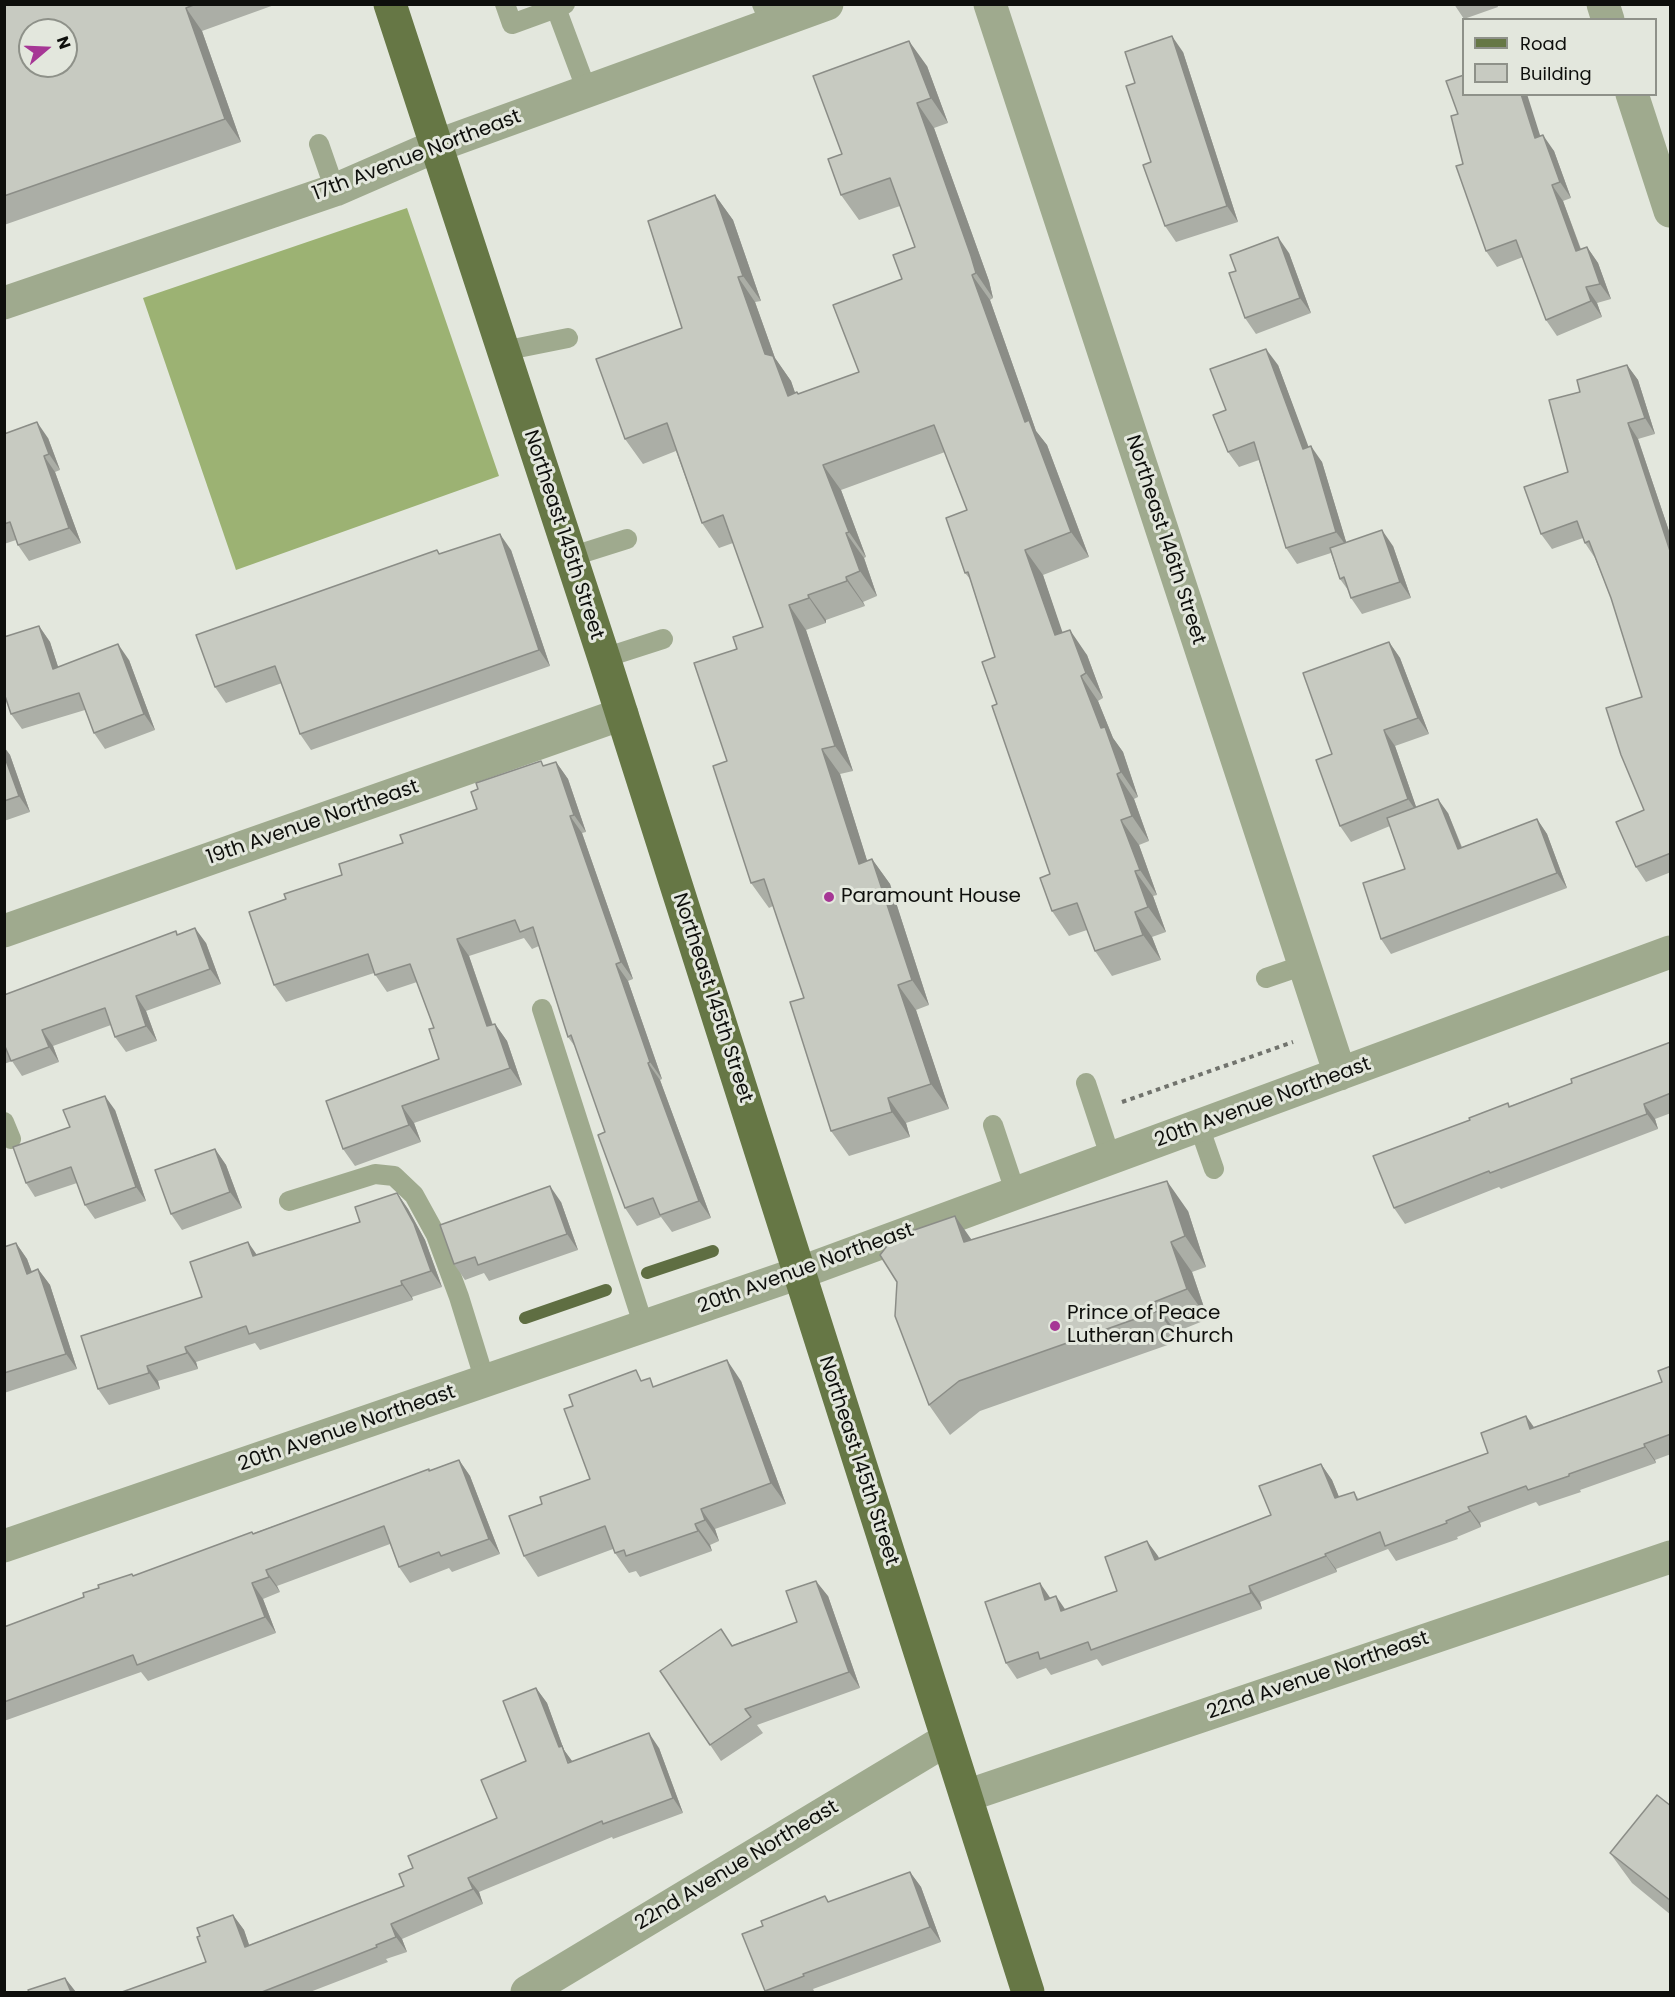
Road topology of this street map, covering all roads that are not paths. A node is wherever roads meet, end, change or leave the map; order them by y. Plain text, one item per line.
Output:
1 (390, 4) edge
2 (505, 4) edge
3 (827, 4) edge
4 (990, 4) edge
5 (559, 6) edge
6 (766, 15) edge
7 (587, 91) junction
8 (1633, 96) edge
9 (319, 144) dead end
10 (436, 146) junction
11 (335, 190) junction
12 (1671, 211) edge
13 (4, 303) edge
14 (568, 338) dead end
15 (503, 351) junction
16 (627, 538) dead end
17 (570, 557) junction
18 (663, 639) dead end
19 (604, 658) junction
20 (622, 714) junction
21 (4, 931) edge
22 (1671, 952) edge
23 (1304, 965) junction
24 (1266, 978) dead end
25 (542, 1010) dead end
26 (1340, 1074) junction
27 (1086, 1083) dead end
28 (993, 1125) dead end
29 (1199, 1126) junction
30 (1111, 1159) junction
31 (1214, 1169) dead end
32 (1016, 1194) junction
33 (289, 1201) dead end
34 (799, 1273) junction
35 (644, 1326) junction
36 (485, 1381) junction
37 (4, 1546) edge
38 (1671, 1557) edge
39 (946, 1740) junction
40 (966, 1796) junction
41 (527, 1992) edge
42 (1028, 1992) edge

1 - 10 main road, Northeast 145th Street
2 - 5 lane
3 - 6 street, 17th Avenue Northeast
4 - 23 street, Northeast 146th Street
5 - 7 lane
6 - 7 street, 17th Avenue Northeast
7 - 10 street, 17th Avenue Northeast
8 - 12 street
9 - 11 lane
10 - 11 street, 17th Avenue Northeast
10 - 15 main road, Northeast 145th Street
11 - 13 street, 17th Avenue Northeast
14 - 15 lane
15 - 17 main road, Northeast 145th Street
16 - 17 lane
17 - 19 main road, Northeast 145th Street
18 - 19 lane
19 - 20 main road, Northeast 145th Street
20 - 21 street, 19th Avenue Northeast
20 - 34 main road, Northeast 145th Street
22 - 26 street, 20th Avenue Northeast
23 - 24 lane
23 - 26 street, Northeast 146th Street
25 - 35 lane
26 - 29 street, 20th Avenue Northeast
27 - 30 lane
28 - 32 lane
29 - 30 street, 20th Avenue Northeast
29 - 31 lane
30 - 32 street, 20th Avenue Northeast
32 - 34 street, 20th Avenue Northeast
33 - 36 lane
34 - 35 street, 20th Avenue Northeast
34 - 39 main road, Northeast 145th Street
35 - 36 street, 20th Avenue Northeast
36 - 37 street, 20th Avenue Northeast
38 - 40 street, 22nd Avenue Northeast
39 - 40 main road, Northeast 145th Street
39 - 41 street, 22nd Avenue Northeast
40 - 42 main road, Northeast 145th Street

